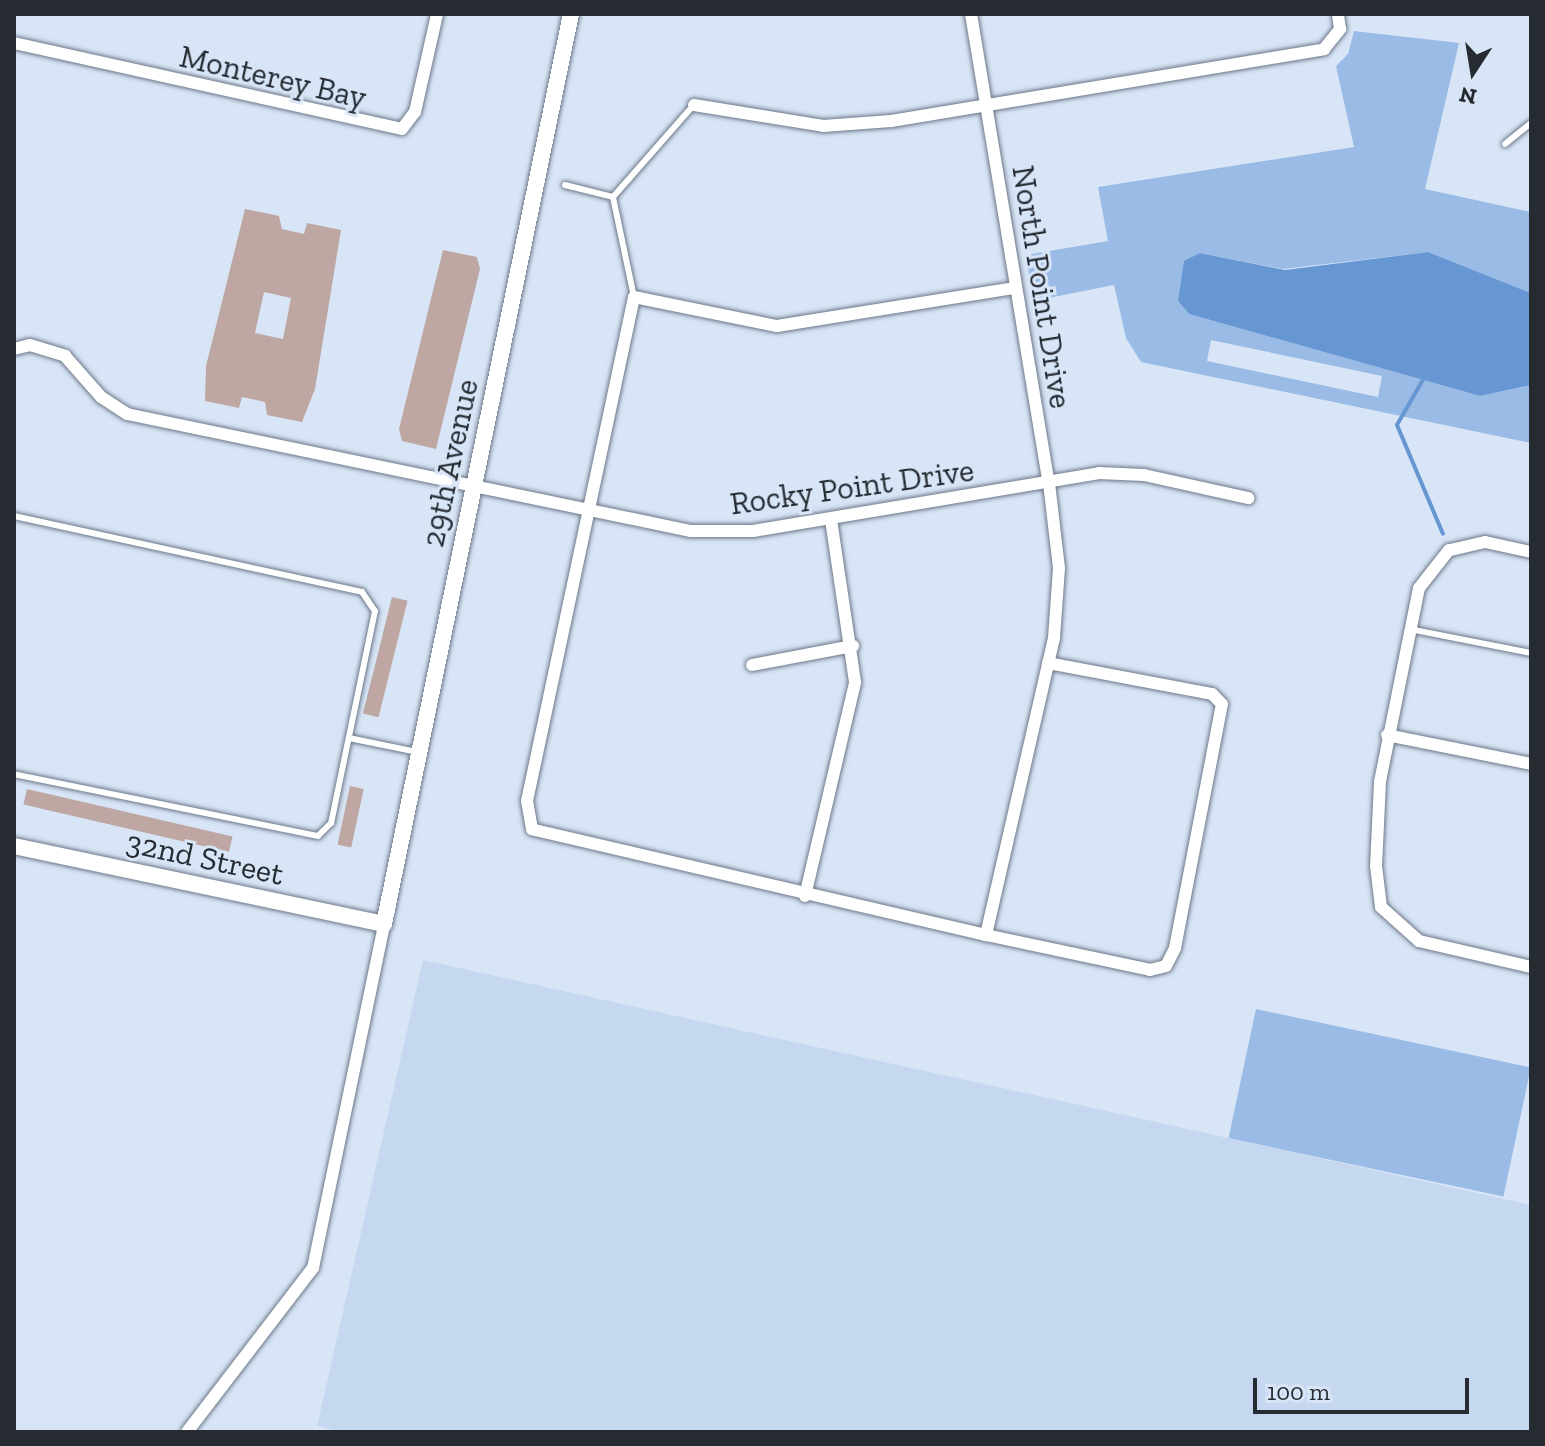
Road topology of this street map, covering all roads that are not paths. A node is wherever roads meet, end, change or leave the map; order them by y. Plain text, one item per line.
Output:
1 (437, 14) edge
2 (571, 14) edge
3 (971, 14) edge
4 (1338, 14) edge
5 (14, 43) edge
6 (694, 105) joint
7 (986, 107) junction
8 (1531, 123) edge
9 (1505, 144) dead end
10 (565, 185) dead end
11 (613, 197) junction
12 (1015, 288) junction
13 (634, 297) junction
14 (14, 349) edge
15 (1049, 483) junction
16 (474, 489) junction
17 (1248, 498) dead end
18 (589, 512) junction
19 (14, 516) edge
20 (831, 520) junction
21 (1531, 552) edge
22 (1409, 629) junction
23 (853, 646) junction
24 (1531, 653) edge
25 (1048, 663) junction
26 (752, 665) dead end
27 (1387, 735) junction
28 (349, 738) junction
29 (417, 752) junction
30 (1531, 764) edge
31 (14, 774) edge
32 (14, 846) edge
33 (805, 896) junction
34 (384, 924) junction
35 (986, 935) junction
36 (1531, 967) edge
37 (187, 1432) edge

1 - 5 street, Monterey Bay
2 - 16 street, 29th Avenue
3 - 7 street, North Point Drive
4 - 7 street
6 - 7 street
6 - 11 lane
7 - 12 street, North Point Drive
8 - 9 lane
10 - 11 lane
11 - 13 lane
12 - 13 street
12 - 15 street, North Point Drive
13 - 18 street
14 - 16 street, Rocky Point Drive
15 - 17 street, Rocky Point Drive
15 - 20 street, Rocky Point Drive
15 - 25 street, North Point Drive
16 - 18 street, Rocky Point Drive
16 - 29 street, 29th Avenue
18 - 20 street, Rocky Point Drive
18 - 33 street
19 - 28 lane
20 - 23 street
21 - 22 street
22 - 24 lane
22 - 27 street
23 - 26 street
23 - 33 street
25 - 35 street, North Point Drive
25 - 35 street
27 - 30 street
27 - 36 street
28 - 29 lane
28 - 31 lane
29 - 34 street, 29th Avenue
32 - 34 street, 32nd Street
33 - 35 street
34 - 37 street

